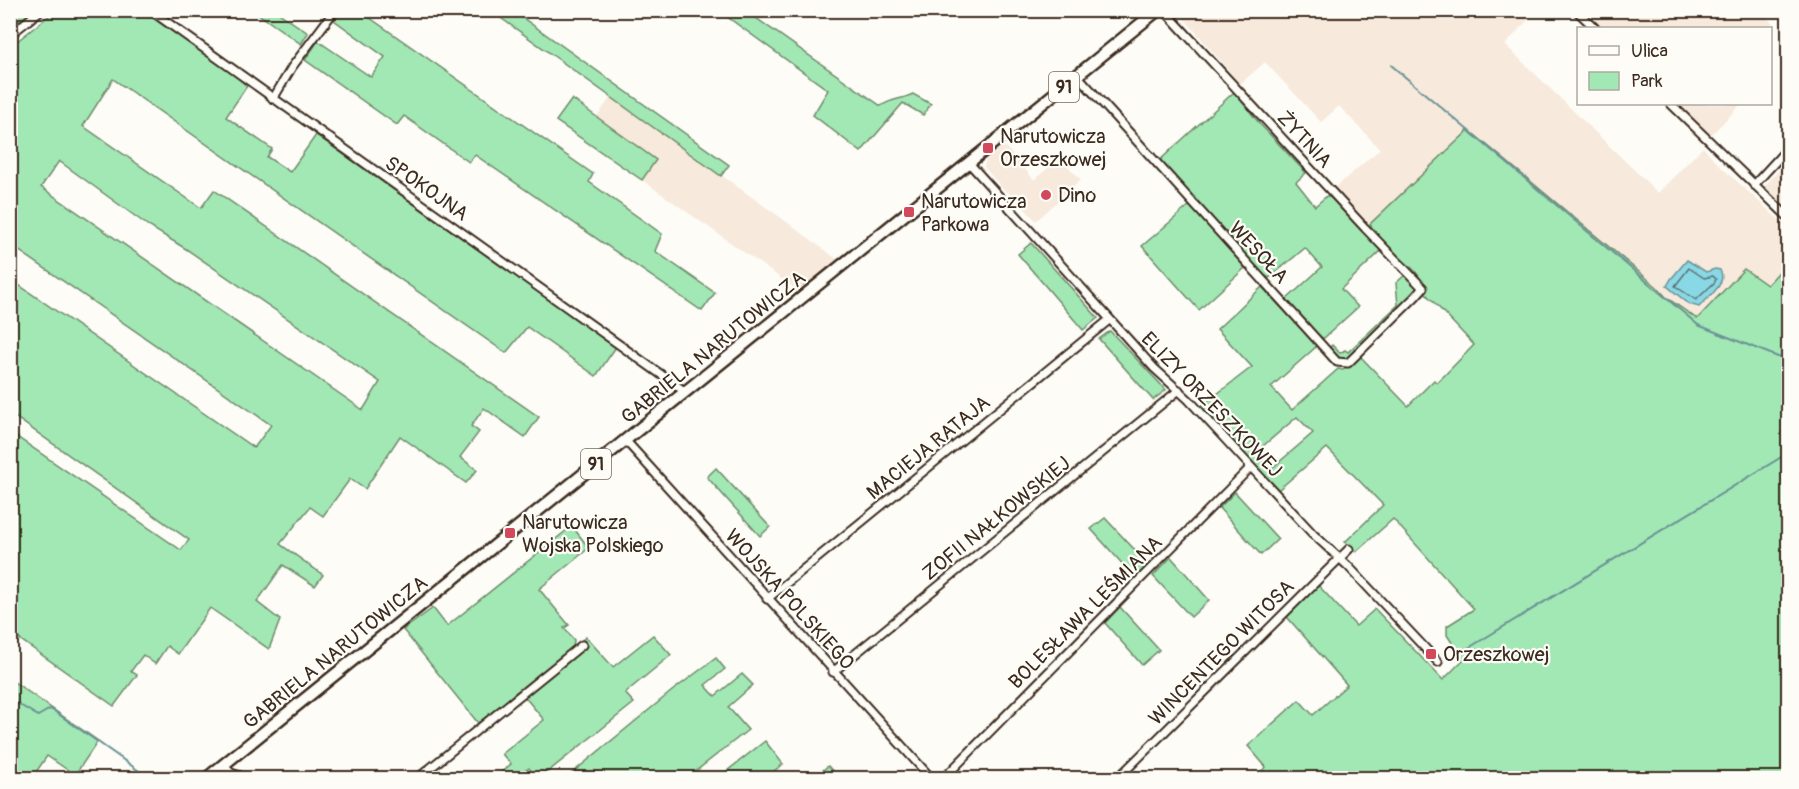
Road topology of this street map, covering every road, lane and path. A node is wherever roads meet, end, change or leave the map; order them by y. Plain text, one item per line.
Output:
1 (41, 10) edge
2 (150, 10) edge
3 (335, 10) edge
4 (1136, 10) edge
5 (1158, 10) edge
6 (1164, 10) edge
7 (1576, 10) edge
8 (1147, 20) junction
9 (1593, 27) edge
10 (10, 35) edge
11 (1078, 76) junction
12 (273, 99) junction
13 (1672, 105) edge
14 (1788, 148) edge
15 (969, 163) junction
16 (1754, 185) junction
17 (1788, 217) edge
18 (1423, 288) joint
19 (1109, 320) junction
20 (1179, 390) junction
21 (684, 393) junction
22 (626, 441) junction
23 (1250, 468) junction
24 (1349, 549) dead end
25 (1339, 558) junction
26 (767, 599) junction
27 (582, 645) dead end
28 (1438, 662) dead end
29 (833, 672) junction
30 (223, 765) junction
31 (207, 778) edge
32 (247, 778) edge
33 (418, 778) edge
34 (931, 778) edge
35 (944, 778) edge
36 (1118, 778) edge

1 - 10 street
2 - 12 street, SPOKOJNA
3 - 12 street
4 - 8 street
5 - 8 main road, GABRIELA NARUTOWICZA / 91
6 - 18 street, ŻYTNIA
7 - 9 street
8 - 11 main road, GABRIELA NARUTOWICZA / 91
11 - 15 main road, GABRIELA NARUTOWICZA / 91
11 - 18 street, WESOŁA
12 - 21 street, SPOKOJNA
13 - 16 street
14 - 16 street
15 - 19 street, ELIZY ORZESZKOWEJ
15 - 21 main road, GABRIELA NARUTOWICZA / 91
16 - 17 street
19 - 20 street, ELIZY ORZESZKOWEJ
19 - 26 street, MACIEJA RATAJA
20 - 23 street, ELIZY ORZESZKOWEJ
20 - 29 street, ZOFII NAŁKOWSKIEJ
21 - 22 main road, GABRIELA NARUTOWICZA / 91
22 - 26 street, WOJSKA POLSKIEGO
22 - 30 main road, GABRIELA NARUTOWICZA / 91
23 - 25 street, ELIZY ORZESZKOWEJ
23 - 35 street, BOLESŁAWA LEŚMIANA
24 - 25 street, WINCENTEGO WITOSA
25 - 28 street, ELIZY ORZESZKOWEJ
25 - 36 street, WINCENTEGO WITOSA
26 - 29 street, WOJSKA POLSKIEGO
27 - 33 street
29 - 34 street, WOJSKA POLSKIEGO
30 - 31 main road, GABRIELA NARUTOWICZA / 91
30 - 32 street

